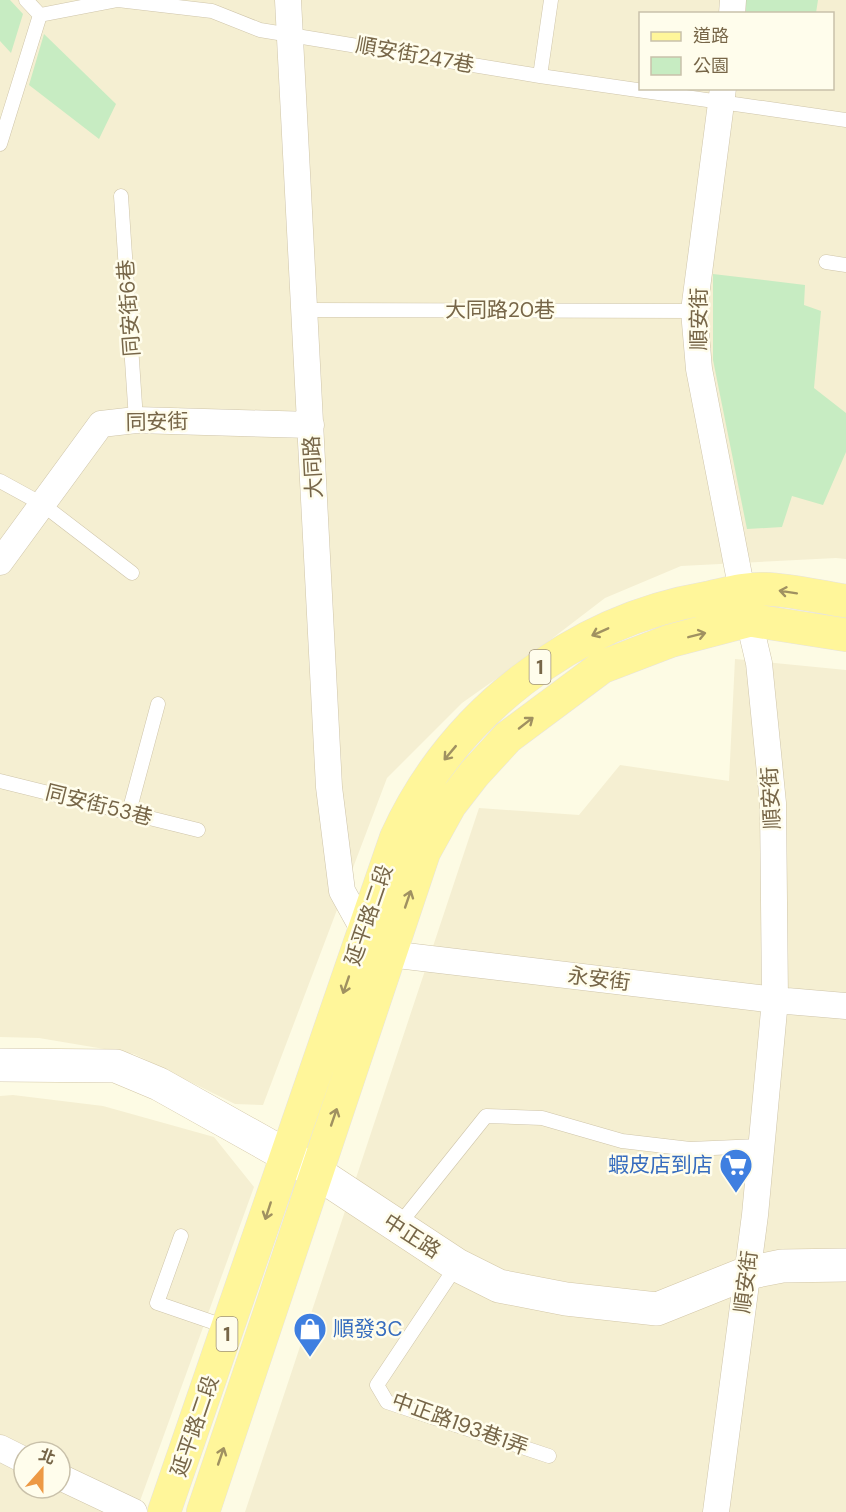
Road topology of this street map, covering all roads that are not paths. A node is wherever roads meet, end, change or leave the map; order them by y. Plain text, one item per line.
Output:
1 (26, 0) edge
2 (288, 0) edge
3 (551, 0) edge
4 (40, 15) junction
5 (289, 34) junction
6 (540, 76) junction
7 (639, 86) edge
8 (682, 90) edge
9 (722, 94) edge
10 (846, 120) edge
11 (0, 144) edge
12 (121, 196) dead end
13 (826, 262) dead end
14 (846, 265) edge
15 (305, 310) junction
16 (694, 311) junction
17 (136, 420) junction
18 (311, 425) junction
19 (0, 481) edge
20 (42, 504) junction
21 (0, 562) edge
22 (132, 573) dead end
23 (846, 601) edge
24 (746, 605) junction
25 (846, 635) edge
26 (158, 704) dead end
27 (0, 781) edge
28 (129, 812) junction
29 (198, 830) dead end
30 (363, 929) junction
31 (389, 954) junction
32 (775, 1000) junction
33 (846, 1006) edge
34 (0, 1065) edge
35 (759, 1146) junction
36 (287, 1155) junction
37 (316, 1172) junction
38 (397, 1227) junction
39 (181, 1236) dead end
40 (457, 1265) junction
41 (846, 1265) edge
42 (747, 1274) junction
43 (229, 1328) junction
44 (549, 1456) dead end
45 (72, 1483) edge
46 (134, 1512) edge
47 (164, 1512) edge
48 (203, 1512) edge
49 (716, 1512) edge

1 - 4 lane
2 - 5 street, 大同路
3 - 6 lane
4 - 5 lane, 順安街247巷
4 - 11 lane
5 - 6 lane, 順安街247巷
5 - 15 street, 大同路
6 - 7 lane, 順安街247巷
8 - 9 lane, 順安街247巷
9 - 10 lane, 順安街247巷
9 - 16 street, 順安街
12 - 17 lane, 同安街6巷
13 - 14 lane
15 - 16 lane, 大同路20巷
15 - 18 street, 大同路
16 - 24 street, 順安街
17 - 18 street, 同安街
17 - 20 street, 同安街
18 - 30 street, 大同路
19 - 20 lane
20 - 21 street, 同安街
20 - 22 lane
23 -> 24 main road, 延平路二段 / 1
24 - 25 main road, 延平路二段 / 1
24 -> 30 main road, 延平路二段 / 1
31 -> 24 main road, 延平路二段 / 1
24 - 32 street, 順安街
26 - 28 lane
27 - 28 lane, 同安街53巷
28 - 29 lane, 同安街53巷
30 - 31 street
30 -> 36 main road, 延平路二段 / 1
31 - 32 street, 永安街
37 -> 31 main road, 延平路二段 / 1
32 - 33 street, 永安街
32 - 35 street, 順安街
34 - 36 main road, 中正路
35 - 38 lane
35 - 42 street, 順安街
36 - 37 main road, 中正路
36 -> 43 main road, 延平路二段 / 1
37 - 38 main road, 中正路
48 -> 37 main road, 延平路二段 / 1
38 - 40 main road, 中正路
39 - 43 lane
40 - 42 main road, 中正路
40 - 44 lane, 中正路193巷1弄
41 - 42 main road, 中正路
42 - 49 street, 順安街
43 - 47 main road, 延平路二段 / 1
45 - 46 street

